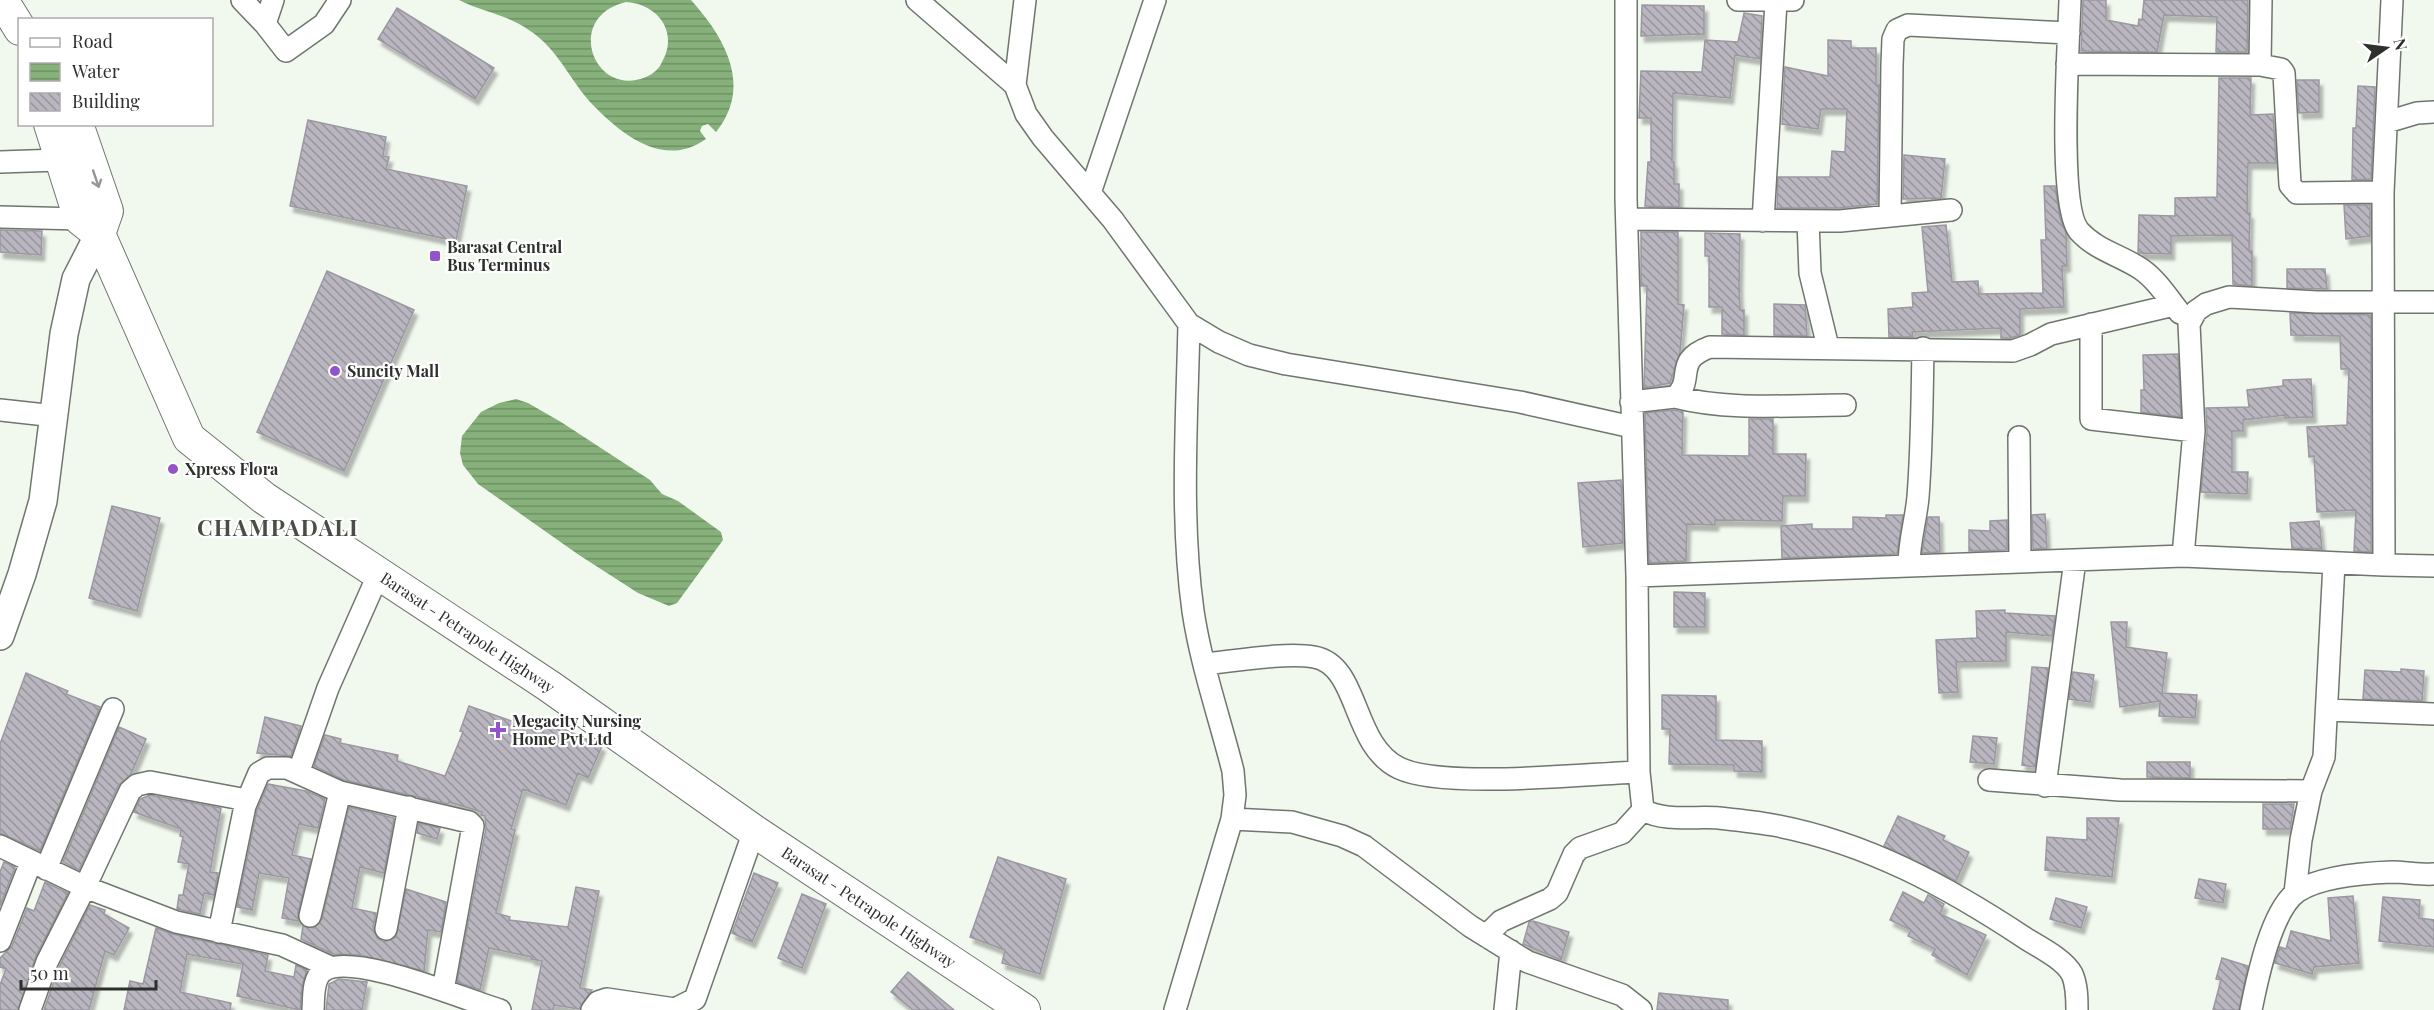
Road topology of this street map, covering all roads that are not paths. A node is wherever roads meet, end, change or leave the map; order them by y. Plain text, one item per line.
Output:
1 (2, 0) edge
2 (242, 0) edge
3 (273, 0) edge
4 (340, 0) edge
5 (917, 0) edge
6 (1025, 0) edge
7 (1155, 0) edge
8 (1626, 0) edge
9 (1738, 0) edge
10 (2070, 0) edge
11 (2261, 0) edge
12 (2392, 0) edge
13 (1784, 1) edge
14 (265, 24) junction
15 (18, 26) edge
16 (2069, 33) junction
17 (2067, 64) junction
18 (2260, 65) junction
19 (1015, 85) junction
20 (2434, 112) edge
21 (2387, 122) junction
22 (50, 126) edge
23 (79, 126) edge
24 (59, 160) junction
25 (0, 162) edge
26 (2383, 192) junction
27 (1090, 193) junction
28 (1951, 210) dead end
29 (1890, 216) junction
30 (0, 217) edge
31 (1628, 219) junction
32 (1763, 221) junction
33 (1808, 221) junction
34 (89, 227) junction
35 (2382, 302) junction
36 (2434, 302) edge
37 (2174, 305) junction
38 (1189, 324) junction
39 (2091, 324) junction
40 (2189, 324) junction
41 (1828, 347) junction
42 (1923, 348) junction
43 (1676, 397) junction
44 (1631, 402) junction
45 (1845, 405) dead end
46 (0, 410) edge
47 (55, 416) junction
48 (1632, 427) junction
49 (2194, 431) junction
50 (2019, 437) dead end
51 (2183, 556) junction
52 (2075, 560) junction
53 (2019, 561) junction
54 (2334, 563) junction
55 (1909, 565) junction
56 (2384, 565) junction
57 (2434, 566) edge
58 (379, 573) junction
59 (1637, 576) junction
60 (0, 636) edge
61 (1205, 664) junction
62 (113, 709) dead end
63 (2327, 710) junction
64 (2434, 714) edge
65 (299, 771) junction
66 (1639, 772) junction
67 (1989, 780) dead end
68 (2045, 786) junction
69 (2311, 791) junction
70 (340, 792) junction
71 (247, 800) junction
72 (409, 807) junction
73 (1643, 810) junction
74 (1232, 819) junction
75 (754, 831) junction
76 (0, 846) edge
77 (39, 865) junction
78 (2434, 874) edge
79 (85, 888) junction
80 (2295, 892) junction
81 (310, 916) dead end
82 (386, 929) dead end
83 (219, 932) junction
84 (1486, 936) junction
85 (0, 941) edge
86 (1511, 951) junction
87 (330, 967) junction
88 (443, 990) junction
89 (474, 1006) edge
90 (657, 1009) edge
91 (30, 1010) edge
92 (313, 1010) edge
93 (500, 1010) edge
94 (592, 1010) edge
95 (1024, 1010) edge
96 (1174, 1010) edge
97 (1505, 1010) edge
98 (1641, 1010) edge
99 (2077, 1010) edge
100 (2251, 1010) edge

1 - 15 highway
2 - 14 street
3 - 14 street
4 - 14 street
5 - 19 street
6 - 19 street
7 - 27 street
8 - 31 street
9 - 13 street
10 - 16 street
11 - 18 street
12 - 21 street
13 - 32 street
16 - 17 street
16 - 29 street
17 - 18 street
17 - 37 street
18 - 26 street
19 - 27 street
20 - 21 street
21 - 26 street
22 - 24 highway, Barasat - Petrapole Highway
23 -> 34 highway
24 - 25 street
24 - 34 highway, Barasat - Petrapole Highway
26 - 35 street
27 - 38 street
28 - 29 street
29 - 33 street
30 - 34 street
31 - 32 street
31 - 44 street
32 - 33 street
33 - 41 street
34 - 47 main road
34 - 58 highway, Barasat - Petrapole Highway
35 - 36 street
35 - 40 street
35 - 56 street
37 - 39 street
37 - 40 street
38 - 48 street
38 - 61 street
39 - 42 street
39 - 49 street
40 - 49 street
41 - 42 street
41 - 43 street
42 - 55 street
43 - 44 street
43 - 45 street
44 - 48 street
46 - 47 street
47 - 60 main road
48 - 59 street
49 - 51 street
50 - 53 street
51 - 52 street
51 - 54 street
52 - 53 street
52 - 68 street
53 - 55 street
54 - 56 street
54 - 63 street
55 - 59 street
56 - 57 street
58 - 65 street
58 - 75 highway, Barasat - Petrapole Highway
59 - 66 street
61 - 66 street
61 - 74 street
62 - 77 street
63 - 64 street
63 - 69 street
65 - 70 street
65 - 71 street
66 - 73 street
67 - 68 street
68 - 69 street
69 - 80 street
70 - 72 street
70 - 81 street
71 - 79 street
71 - 83 street
72 - 82 street
72 - 88 street
73 - 84 street
73 - 99 street
74 - 84 street
74 - 96 street
75 - 90 street
75 - 95 highway, Barasat - Petrapole Highway
76 - 77 street
77 - 79 street
77 - 85 street
78 - 80 street
79 - 83 street
79 - 91 street
80 - 100 street
83 - 87 street
84 - 86 street
86 - 97 street
86 - 98 street
87 - 88 street
87 - 92 street
88 - 89 street
89 - 93 street
90 - 94 street

